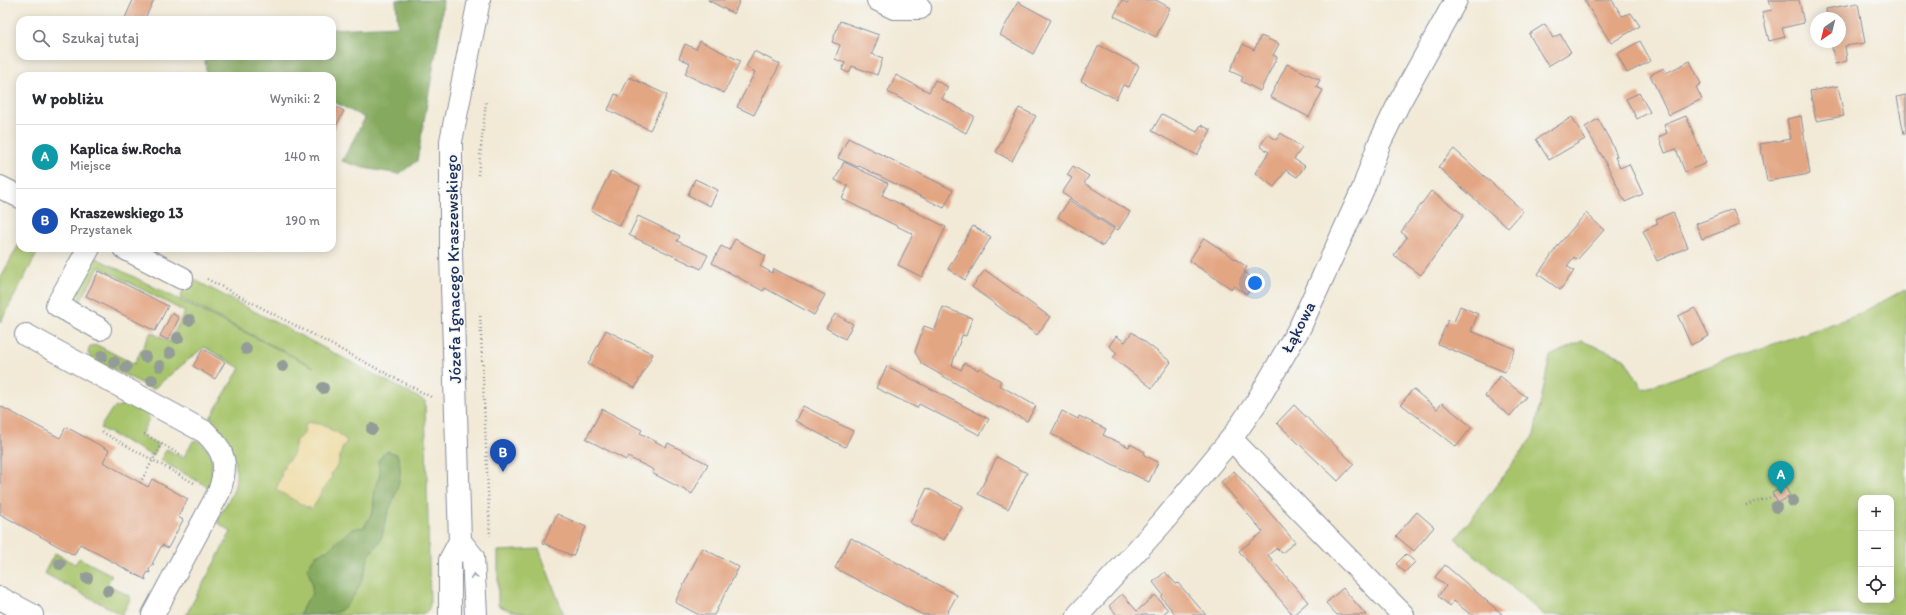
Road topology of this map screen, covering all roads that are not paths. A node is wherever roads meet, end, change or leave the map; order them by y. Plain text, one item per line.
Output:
1 (479, 0) edge
2 (878, 0) edge
3 (1456, 0) edge
4 (920, 8) dead end
5 (0, 187) edge
6 (16, 195) edge
7 (87, 252) edge
8 (132, 252) edge
9 (182, 278) road end
10 (100, 329) dead end
11 (26, 335) dead end
12 (1231, 439) junction
13 (460, 541) junction
14 (0, 598) edge
15 (32, 615) edge
16 (153, 615) edge
17 (450, 615) edge
18 (476, 615) edge
19 (1078, 615) edge
20 (1404, 615) edge

1 - 13 street, Józefa Ignacego Kraszewskiego
2 - 4 street
3 - 12 street, Łąkowa
5 - 6 street
7 - 10 street
8 - 9 street
11 - 16 street
12 - 19 street, Łąkowa
12 - 20 street
13 - 17 street, Józefa Ignacego Kraszewskiego
18 -> 13 street
14 - 15 street

